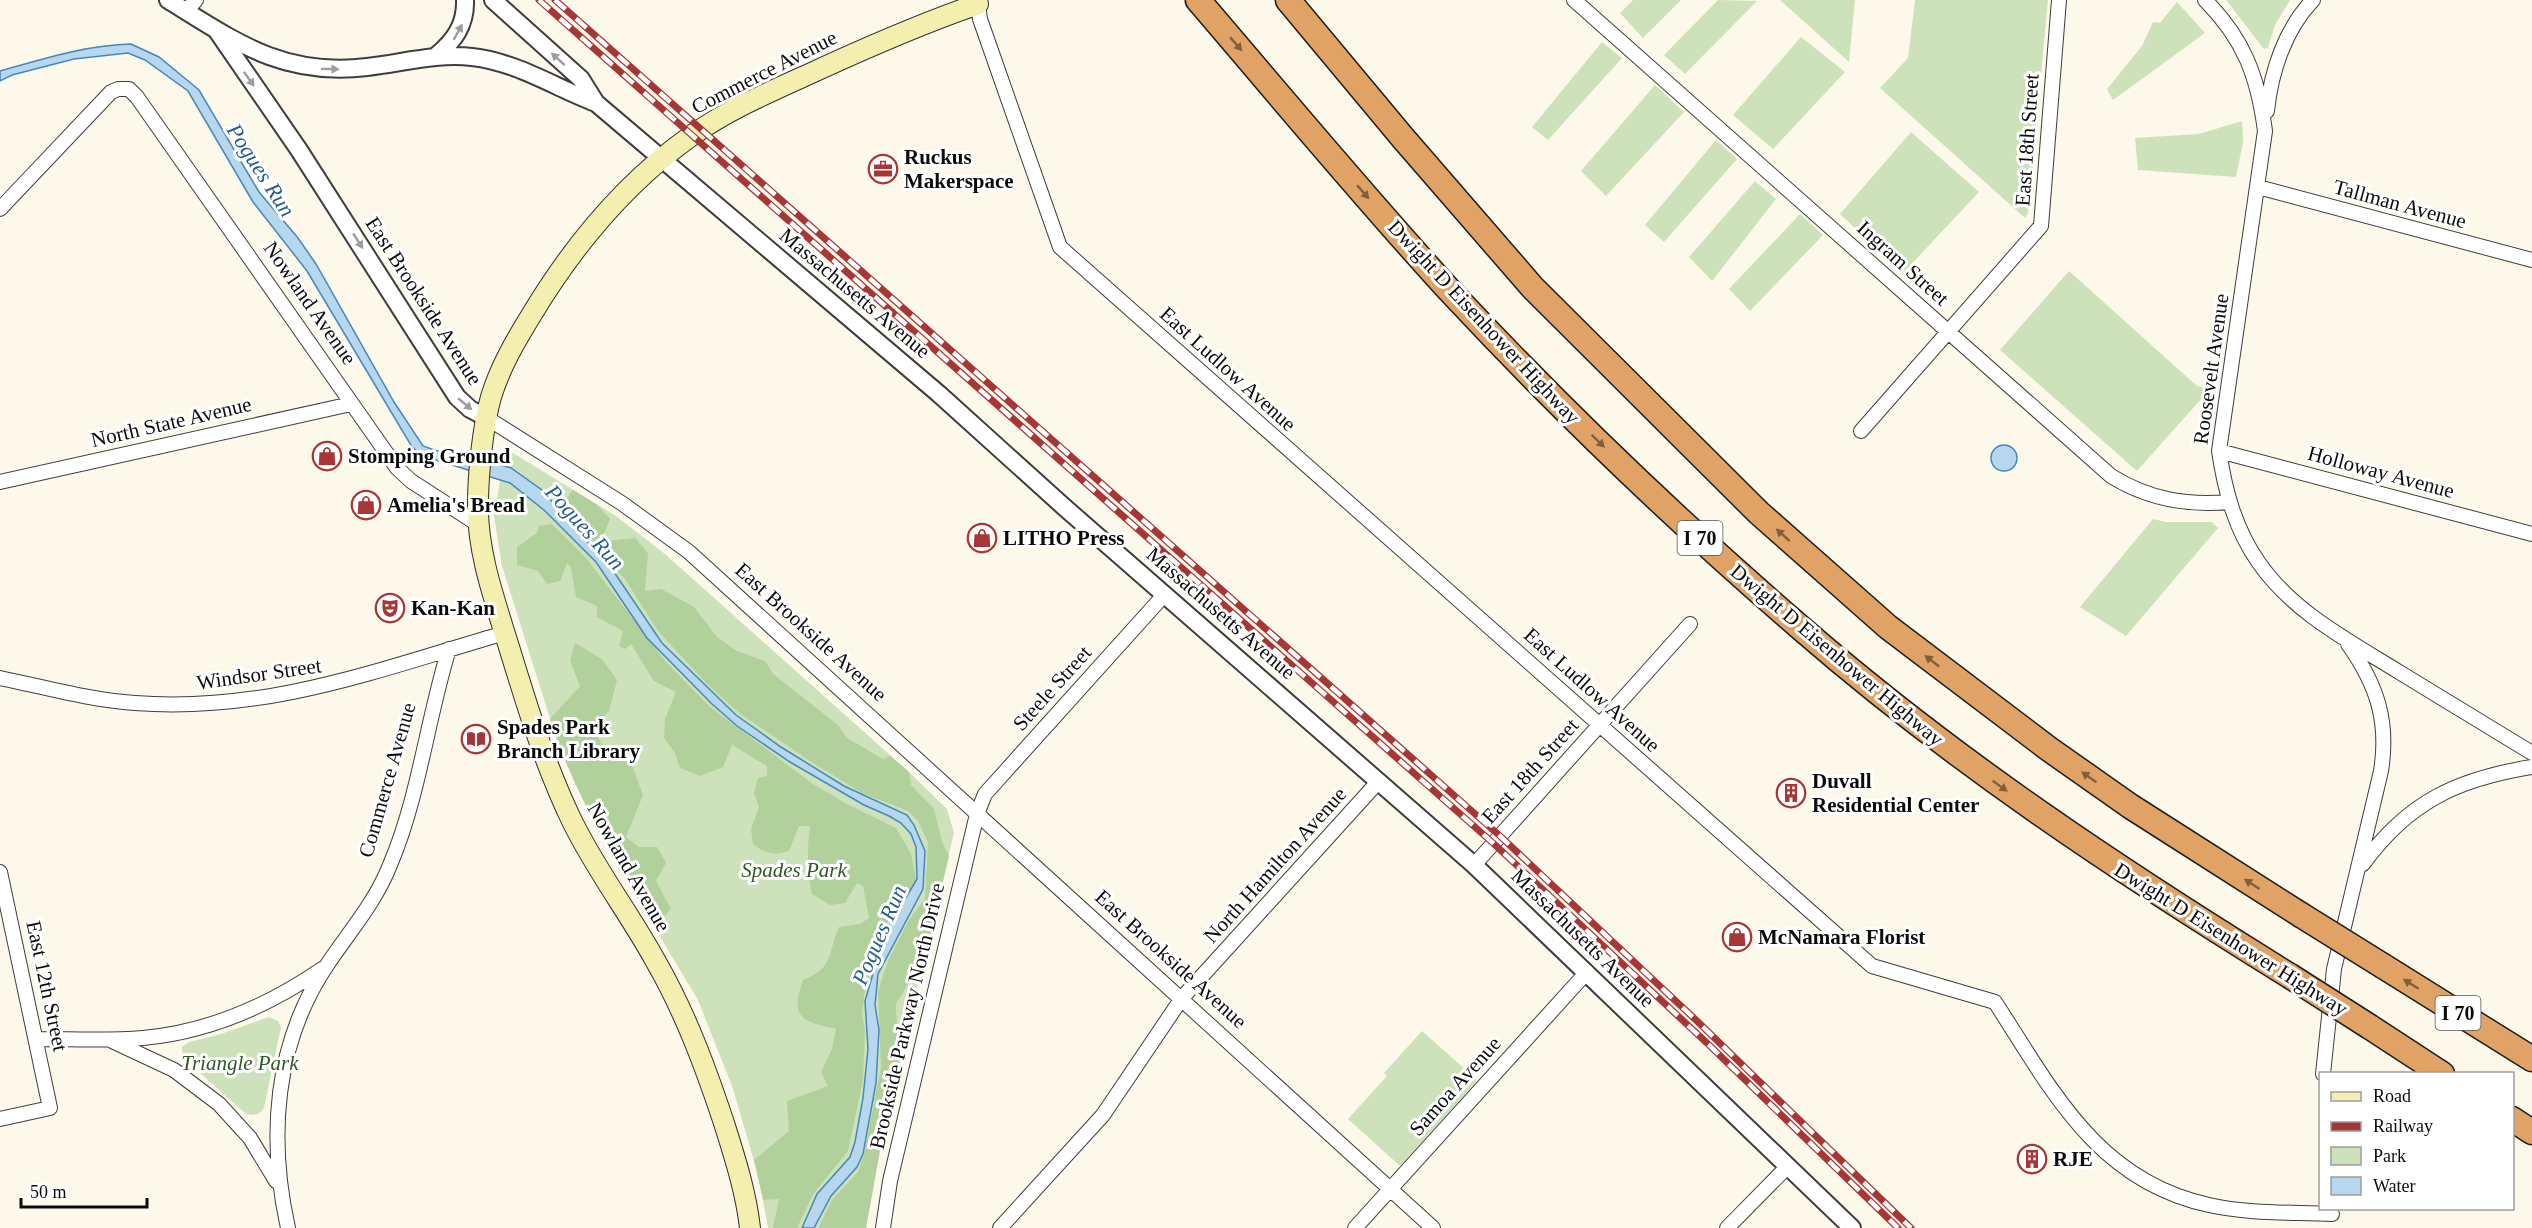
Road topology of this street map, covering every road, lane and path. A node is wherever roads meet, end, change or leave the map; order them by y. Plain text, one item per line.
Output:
1 (168, 0) edge
2 (465, 0) edge
3 (493, 0) edge
4 (1198, 0) edge
5 (1288, 0) edge
6 (1574, 0) edge
7 (2058, 0) edge
8 (2205, 0) edge
9 (2313, 0) edge
10 (983, 2) edge
11 (191, 5) edge
12 (217, 31) junction
13 (436, 56) junction
14 (596, 103) junction
15 (2265, 131) junction
16 (662, 160) junction
17 (2258, 187) junction
18 (0, 208) edge
19 (2532, 260) edge
20 (1948, 331) junction
21 (351, 404) junction
22 (488, 418) junction
23 (1861, 431) dead end
24 (2219, 451) junction
25 (0, 482) edge
26 (2229, 502) junction
27 (479, 525) junction
28 (2532, 534) edge
29 (1165, 594) junction
30 (1690, 624) dead end
31 (505, 633) junction
32 (2343, 638) junction
33 (449, 650) junction
34 (0, 678) edge
35 (1600, 725) junction
36 (2532, 753) edge
37 (2532, 767) edge
38 (1378, 782) junction
39 (977, 814) junction
40 (1474, 865) junction
41 (2358, 870) junction
42 (0, 872) edge
43 (326, 966) junction
44 (1587, 972) junction
45 (1182, 998) junction
46 (37, 1039) junction
47 (110, 1040) junction
48 (2532, 1059) edge
49 (2323, 1072) edge
50 (2439, 1072) edge
51 (0, 1119) edge
52 (2514, 1120) edge
53 (2532, 1132) edge
54 (1788, 1166) junction
55 (279, 1184) junction
56 (1390, 1189) junction
57 (2332, 1211) edge
58 (288, 1228) edge
59 (750, 1228) edge
60 (883, 1228) edge
61 (1000, 1228) edge
62 (1355, 1228) edge
63 (1433, 1228) edge
64 (1727, 1228) edge
65 (1852, 1228) edge
66 (2334, 1228) edge

1 - 11 street, East Brookside Avenue
13 -> 2 street
14 -> 3 street, Massachusetts Avenue
4 -> 50 highway, Dwight D Eisenhower Highway / I 70, bridge
48 -> 5 highway, I 70, bridge
6 - 20 street, Ingram Street
7 - 20 street, East 18th Street
8 - 15 street, Roosevelt Avenue
9 - 15 street
10 - 16 main road, Commerce Avenue
10 - 35 street, East Ludlow Avenue
11 - 12 street, East Brookside Avenue
12 -> 13 street, East Brookside Avenue
12 -> 22 street, East Brookside Avenue
13 - 14 street, East Brookside Avenue
14 - 16 street, Massachusetts Avenue
15 - 17 street, Roosevelt Avenue
16 - 22 main road, Commerce Avenue
16 - 29 street, Massachusetts Avenue
17 - 19 street, Tallman Avenue
17 - 24 street, Roosevelt Avenue
18 - 21 street, Nowland Avenue
20 - 23 street, East 18th Street
20 - 26 street, Ingram Street
21 - 25 street, North State Avenue
21 - 27 street, Nowland Avenue
22 - 27 main road, Nowland Avenue
22 - 39 street, East Brookside Avenue
24 - 26 street, Roosevelt Avenue
24 - 28 street, Holloway Avenue
26 - 32 street, Roosevelt Avenue
27 - 31 main road, Nowland Avenue
29 - 38 street, Massachusetts Avenue
29 - 39 street, Steele Street
30 - 35 street, East 18th Street
31 - 33 street
31 - 59 main road, Nowland Avenue
32 - 36 street, Roosevelt Avenue
32 - 41 street
33 - 34 street, Windsor Street
33 - 43 street, Commerce Avenue
35 - 40 street, East 18th Street
35 - 57 street, East Ludlow Avenue
37 - 41 street
38 - 40 street, Massachusetts Avenue
38 - 45 street, North Hamilton Avenue
39 - 45 street, East Brookside Avenue
39 - 60 street, Brookside Parkway North Drive
40 - 44 street, Massachusetts Avenue
41 - 49 street
42 - 46 street, East 12th Street
43 - 47 street
43 - 55 street
44 - 54 street, Massachusetts Avenue
44 - 56 street, Samoa Avenue
45 - 56 street, East Brookside Avenue
45 - 61 street, North Hamilton Avenue
46 - 47 street
46 - 51 street, East 12th Street
47 - 55 street
52 - 53 highway
54 - 64 street
54 - 65 street, Massachusetts Avenue
55 - 58 street
56 - 62 street, Samoa Avenue
56 - 63 street, East Brookside Avenue
57 - 66 street

